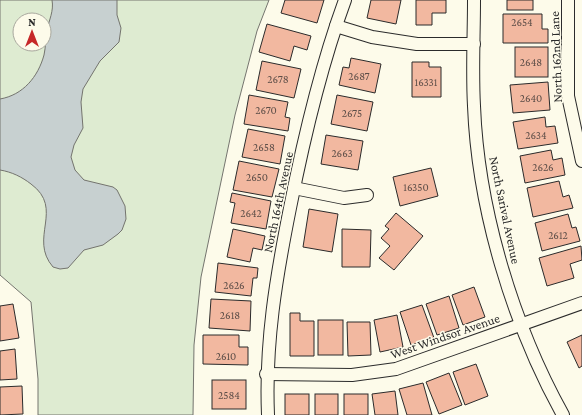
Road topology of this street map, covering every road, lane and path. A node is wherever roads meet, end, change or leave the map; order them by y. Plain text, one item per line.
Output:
1 (345, 0) edge
2 (474, 0) edge
3 (568, 0) edge
4 (336, 26) junction
5 (474, 44) junction
6 (582, 161) edge
7 (294, 188) junction
8 (367, 195) dead end
9 (582, 304) edge
10 (521, 324) junction
11 (266, 374) junction
12 (268, 415) edge
13 (563, 415) edge

1 - 4 street, North 164th Avenue
2 - 5 street, North Sarival Avenue
3 - 6 street, North 162nd Lane
4 - 5 street
4 - 7 street, North 164th Avenue
5 - 10 street, North Sarival Avenue
7 - 8 street
7 - 11 street, North 164th Avenue
9 - 10 street, West Windsor Avenue
10 - 11 street, West Windsor Avenue
10 - 13 street, North Sarival Avenue
11 - 12 street, North 164th Avenue

